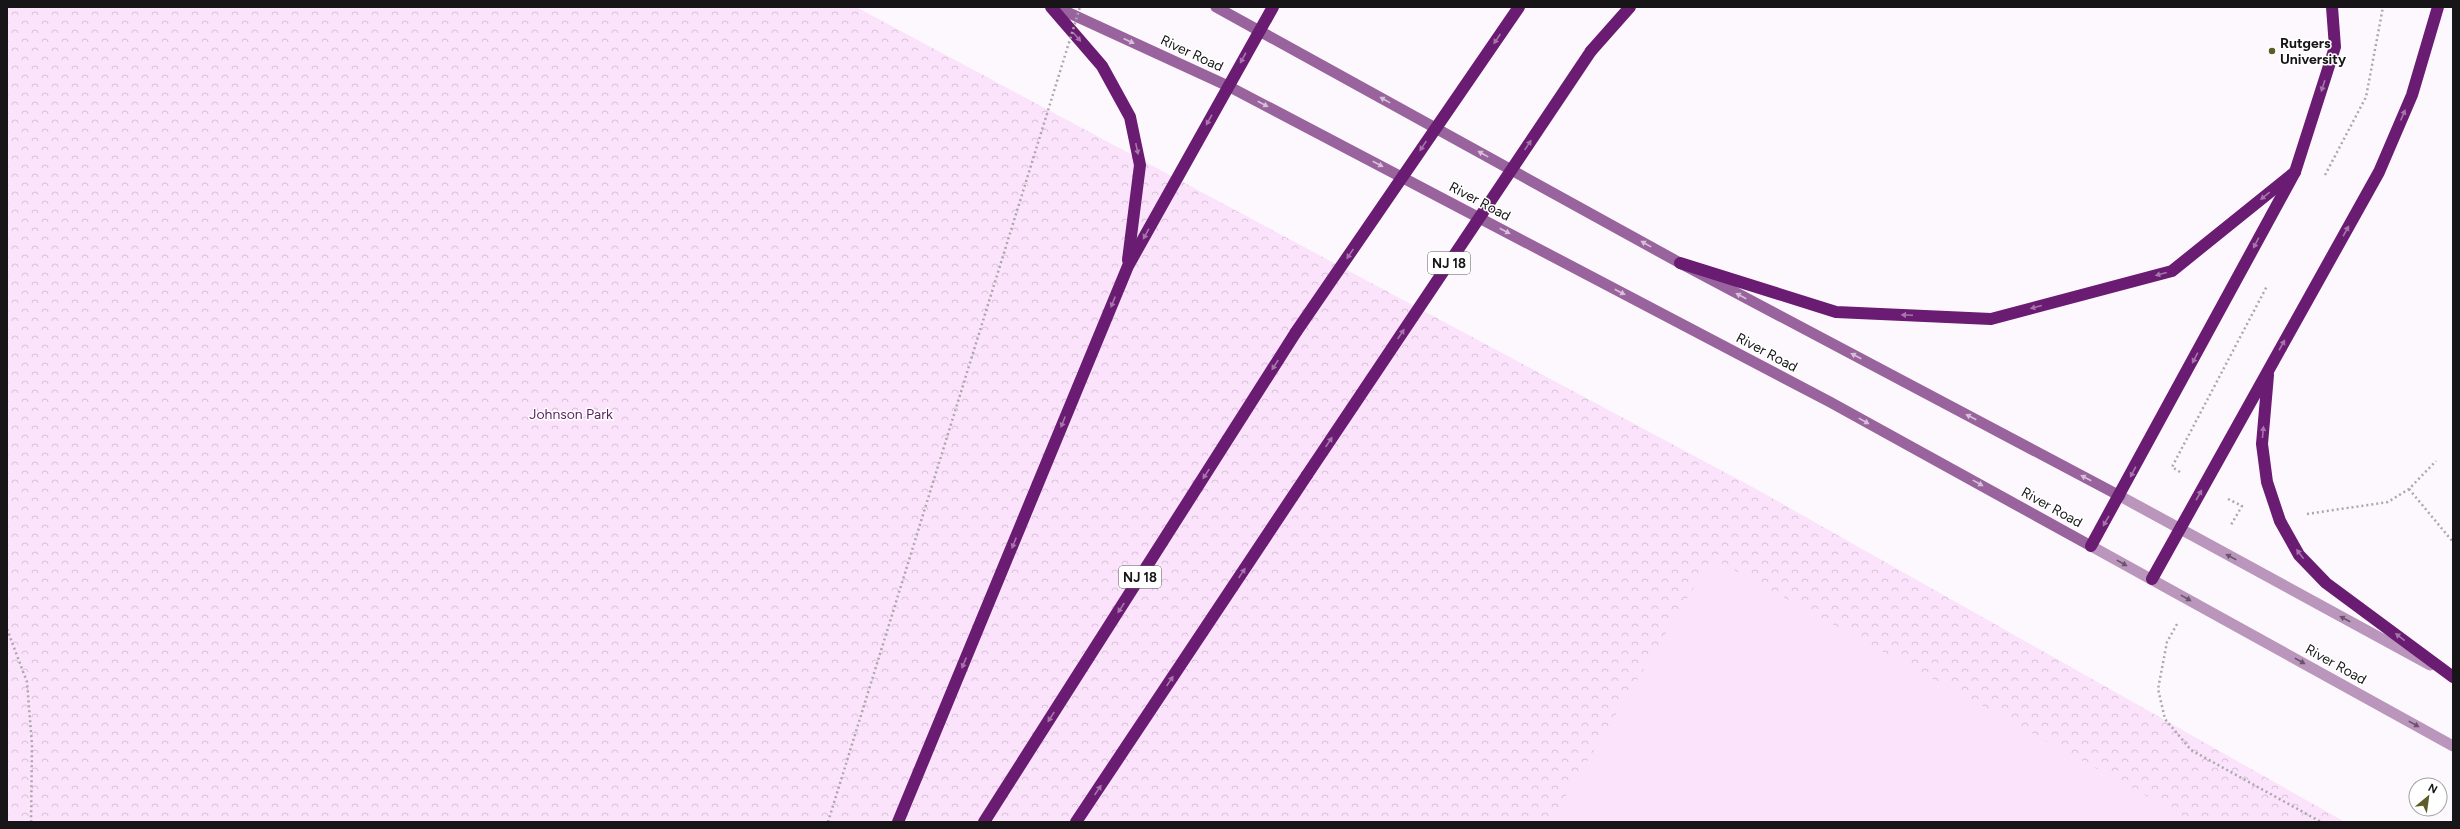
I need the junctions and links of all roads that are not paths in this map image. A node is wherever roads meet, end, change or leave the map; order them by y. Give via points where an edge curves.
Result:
1 (1051, 7) edge
2 (1056, 7) edge
3 (1216, 7) edge
4 (1273, 7) edge
5 (1519, 7) edge
6 (1621, 7) edge
7 (1630, 7) edge
8 (2332, 7) edge
9 (2438, 7) edge
10 (1259, 30) junction
11 (1591, 51) junction
12 (1228, 86) junction
13 (2295, 172) junction
14 (1680, 263) junction
15 (1128, 266) junction
16 (2268, 370) junction
17 (2120, 496) junction
18 (2180, 529) junction
19 (2092, 546) junction
20 (2152, 579) junction
21 (2453, 678) edge
22 (2453, 746) edge
23 (898, 822) edge
24 (984, 822) edge
25 (1076, 822) edge

1 -> 15 highway via 1102,66 1130,117 1140,165
2 -> 12 main road, River Road
3 - 10 main road
4 - 10 highway
5 -> 24 highway, NJ 18, bridge via 1296,332
6 - 11 highway, NJ 18
7 - 11 highway
8 -> 13 highway via 2335,47
16 -> 9 highway via 2379,172 2412,95
10 -> 12 highway
14 -> 10 main road
25 -> 11 highway, NJ 18, bridge
12 -> 15 highway
12 -> 19 main road, River Road via 1830,402
13 -> 14 highway via 2172,271 1991,319 1836,312
13 -> 17 highway
17 -> 14 main road
15 -> 23 highway
18 -> 16 highway
21 -> 16 highway via 2326,583 2299,555 2280,520 2267,482 2262,444
17 - 18 street
17 -> 19 highway
18 - 20 highway
21 -> 18 street
19 -> 20 street, River Road
20 -> 22 street, River Road

